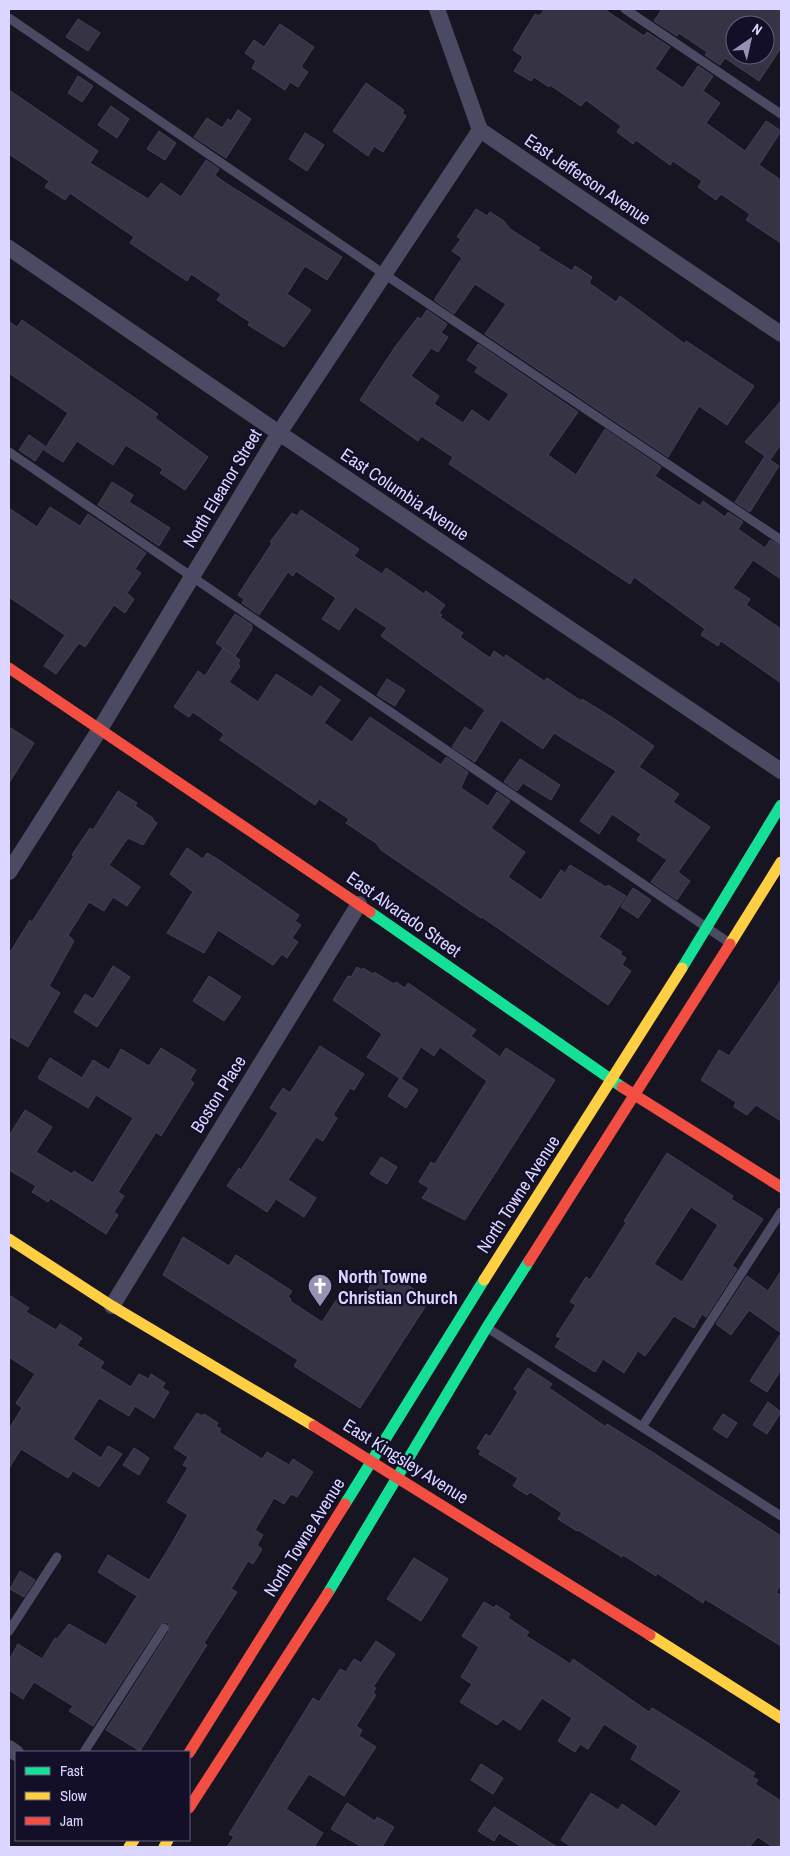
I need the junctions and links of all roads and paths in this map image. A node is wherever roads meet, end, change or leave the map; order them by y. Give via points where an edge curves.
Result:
1 (436, 9) edge
2 (625, 9) edge
3 (9, 18) edge
4 (781, 114) edge
5 (480, 130) junction
6 (9, 248) edge
7 (384, 274) junction
8 (781, 334) edge
9 (279, 433) junction
10 (9, 452) edge
11 (781, 540) edge
12 (192, 577) junction
13 (9, 668) edge
14 (100, 729) junction
15 (781, 771) edge
16 (779, 814) edge
17 (781, 862) edge
18 (9, 872) edge
19 (358, 904) junction
20 (706, 927) junction
21 (730, 943) junction
22 (612, 1080) junction
23 (635, 1096) junction
24 (781, 1187) edge
25 (781, 1212) edge
26 (9, 1240) edge
27 (112, 1306) junction
28 (487, 1328) junction
29 (642, 1427) junction
30 (372, 1460) junction
31 (397, 1476) junction
32 (781, 1516) edge
33 (57, 1557) dead end
34 (164, 1628) dead end
35 (9, 1631) edge
36 (781, 1718) edge
37 (85, 1751) edge
38 (190, 1751) edge
39 (190, 1806) edge

1 - 5 street
2 - 4 lane
3 - 7 lane
5 - 7 street, North Eleanor Street
5 - 8 street, East Jefferson Avenue
6 - 9 street, East Columbia Avenue
7 - 9 street, North Eleanor Street
7 - 11 lane
9 - 12 street, North Eleanor Street
9 - 15 street, East Columbia Avenue
10 - 12 lane
12 - 14 street, North Eleanor Street
12 - 20 lane
13 - 14 main road, East Alvarado Street
14 - 18 street, North Eleanor Street
14 - 19 main road, East Alvarado Street
16 - 20 main road, North Towne Avenue
17 - 21 main road
19 - 22 main road, East Alvarado Street
19 - 27 street, Boston Place
20 - 21 lane
20 - 22 main road, North Towne Avenue
21 - 23 main road
22 - 23 main road, East Alvarado Street
22 - 30 main road, North Towne Avenue
23 - 24 main road, East Alvarado Street
23 - 28 main road
25 - 29 lane
26 - 27 main road, East Kingsley Avenue
27 - 30 main road, East Kingsley Avenue
28 - 29 lane
28 - 31 main road
29 - 32 lane
30 - 31 main road, East Kingsley Avenue
30 - 38 main road, North Towne Avenue
31 - 36 main road, East Kingsley Avenue
31 - 39 main road via 340,1574
33 - 35 lane
34 - 37 lane

